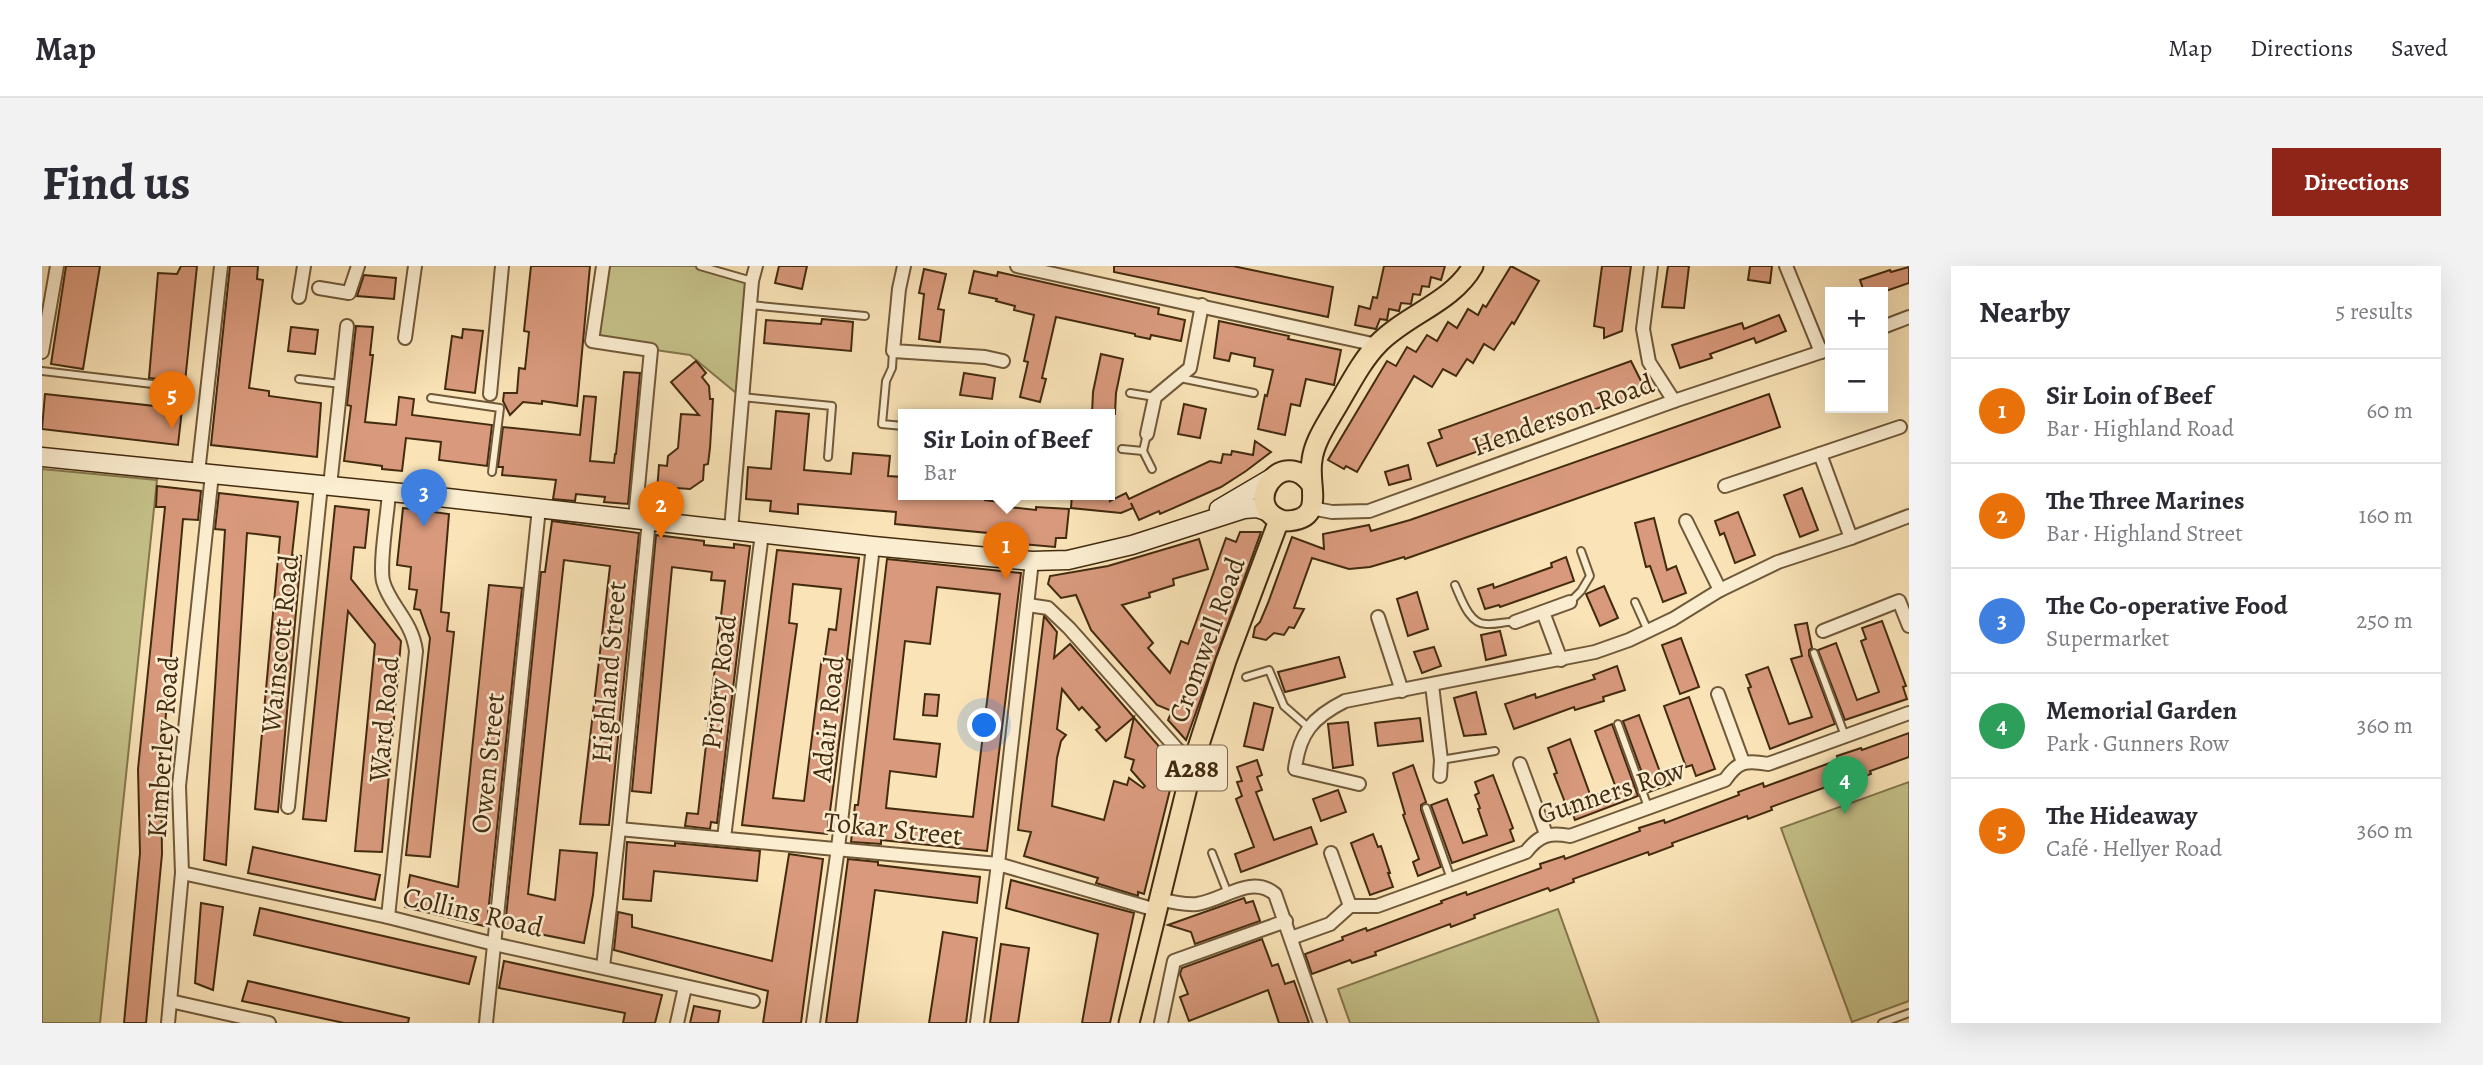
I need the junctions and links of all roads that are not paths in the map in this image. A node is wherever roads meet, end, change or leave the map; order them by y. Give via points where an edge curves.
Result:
1 (57, 266) edge
2 (221, 266) edge
3 (304, 266) edge
4 (358, 266) edge
5 (415, 266) edge
6 (502, 266) edge
7 (603, 266) edge
8 (700, 266) edge
9 (756, 266) edge
10 (904, 266) edge
11 (1017, 266) edge
12 (1473, 266) edge
13 (1651, 266) edge
14 (1787, 266) edge
15 (752, 281) junction
16 (319, 288) dead end
17 (299, 297) dead end
18 (1202, 305) junction
19 (750, 306) junction
20 (865, 316) dead end
21 (1909, 317) edge
22 (1888, 325) edge
23 (347, 326) dead end
24 (405, 338) dead end
25 (1377, 345) junction
26 (1826, 350) edge
27 (893, 351) junction
28 (1825, 351) edge
29 (42, 352) edge
30 (1003, 361) dead end
31 (42, 371) edge
32 (1178, 377) junction
33 (299, 379) dead end
34 (161, 384) dead end
35 (341, 384) junction
36 (1130, 393) dead end
37 (1254, 393) dead end
38 (741, 397) junction
39 (1155, 397) junction
40 (430, 398) dead end
41 (490, 401) junction
42 (1674, 401) junction
43 (898, 426) edge
44 (1900, 427) dead end
45 (1147, 434) joint
46 (1320, 435) junction
47 (1122, 449) dead end
48 (1143, 451) junction
49 (1820, 454) junction
50 (42, 457) edge
51 (828, 457) dead end
52 (1152, 470) dead end
53 (492, 472) dead end
54 (205, 474) junction
55 (1276, 475) junction
56 (326, 485) junction
57 (1312, 485) junction
58 (1725, 486) dead end
59 (389, 492) junction
60 (538, 508) junction
61 (1311, 508) junction
62 (1274, 516) junction
63 (1909, 516) edge
64 (642, 519) junction
65 (1686, 521) dead end
66 (1191, 524) junction
67 (731, 530) junction
68 (762, 533) junction
69 (1851, 538) junction
70 (873, 546) junction
71 (1581, 551) dead end
72 (1032, 561) junction
73 (1455, 585) dead end
74 (1720, 590) junction
75 (1570, 602) joint
76 (1635, 602) dead end
77 (1028, 605) junction
78 (1543, 612) junction
79 (1378, 617) dead end
80 (1515, 622) joint
81 (1909, 626) edge
82 (1647, 631) junction
83 (1823, 631) dead end
84 (1814, 653) dead end
85 (1561, 660) junction
86 (1246, 677) dead end
87 (1432, 685) junction
88 (1402, 691) junction
89 (1718, 694) dead end
90 (1909, 713) edge
91 (1618, 724) dead end
92 (1308, 727) junction
93 (1845, 736) junction
94 (1495, 751) dead end
95 (1441, 760) junction
96 (1743, 762) junction
97 (1193, 763) junction
98 (1520, 764) dead end
99 (1440, 776) dead end
100 (1359, 784) dead end
101 (288, 807) dead end
102 (1426, 808) dead end
103 (1648, 808) junction
104 (619, 829) junction
105 (1546, 834) junction
106 (724, 838) junction
107 (838, 848) junction
108 (1212, 853) dead end
109 (1331, 853) dead end
110 (998, 864) junction
111 (182, 873) junction
112 (1451, 879) junction
113 (1228, 894) junction
114 (1157, 904) junction
115 (1350, 906) junction
116 (388, 917) junction
117 (1286, 921) junction
118 (1291, 938) junction
119 (494, 944) junction
120 (603, 967) junction
121 (685, 987) junction
122 (170, 1001) junction
123 (753, 1001) dead end
124 (1909, 1013) edge
125 (168, 1023) edge
126 (269, 1023) edge
127 (486, 1023) edge
128 (677, 1023) edge
129 (813, 1023) edge
130 (977, 1023) edge
131 (1129, 1023) edge
132 (1161, 1023) edge
133 (1320, 1023) edge
134 (1882, 1023) edge

1 - 29 street
2 - 54 street, Kimberley Road
3 - 17 street
4 - 16 street via 349,293
5 - 24 street
6 - 41 street
7 - 64 street, Highland Street via 592,341 652,349
8 - 15 lane
9 - 15 street
10 - 27 street
11 - 18 street
12 - 25 main road via 1461,284
13 - 42 street via 1643,329 1649,362
14 - 26 street
15 - 19 street
18 - 25 street
18 - 32 street via 1190,368
19 - 20 lane
19 - 38 street
21 - 22 street
23 - 35 street, Wainscott Road
25 - 46 main road
27 - 30 street
27 - 43 lane via 882,424
28 - 42 street, Henderson Road
31 - 34 lane
32 - 37 lane
32 - 39 street
33 - 35 lane
35 - 56 street, Wainscott Road
36 - 39 lane
38 - 51 lane via 832,406
38 - 67 street
39 - 45 street
40 - 41 lane
41 - 53 lane via 500,408
42 - 61 street, Henderson Road via 1368,511
44 - 49 street
45 - 48 lane
46 - 55 main road
46 - 57 main road via 1312,458
47 - 48 lane
48 - 52 lane
49 - 58 street
49 - 69 street
50 - 54 main road
54 - 56 main road
54 - 111 street, Kimberley Road via 179,786
55 - 57 main road via 1299,473
55 - 62 main road, Cromwell Road / A288 via 1264,495
55 - 66 main road
56 - 59 main road
56 - 101 street, Wainscott Road
57 - 61 main road
59 - 60 main road
59 - 116 street, Ward Road via 383,582 405,618 416,651
60 - 64 main road
60 - 119 street, Owen Street
61 - 62 main road via 1293,521
62 - 66 main road via 1244,509
62 - 97 main road, Cromwell Road / A288
63 - 69 street
64 - 67 main road
64 - 104 street, Highland Street
65 - 74 street
66 - 72 main road via 1132,545 1068,560
67 - 68 main road
68 - 70 main road
68 - 106 street, Priory Road
69 - 74 street via 1778,562
70 - 72 main road
70 - 107 street, Adair Road
71 - 75 lane via 1590,576
72 - 77 street
73 - 80 lane via 1479,623
74 - 82 street
75 - 78 street
76 - 82 lane
77 - 97 street via 1048,608 1069,628
77 - 110 street
78 - 80 street
78 - 85 street
79 - 88 street
81 - 83 street via 1899,601
82 - 85 street
84 - 93 lane
85 - 87 street
86 - 92 lane via 1269,670 1284,706
87 - 88 street
87 - 95 street
88 - 92 street via 1345,701 1326,710
89 - 96 street
90 - 93 street
91 - 103 lane
92 - 100 street via 1295,769
93 - 96 street via 1768,764
94 - 95 lane
95 - 99 street
96 - 103 street, Gunners Row via 1725,780
97 - 114 main road, Cromwell Road / A288
98 - 105 street
102 - 112 lane
103 - 105 street, Gunners Row via 1570,836
104 - 106 street, Tokar Street
104 - 120 street, Highland Street
105 - 112 street, Gunners Row via 1527,852
106 - 107 street, Tokar Street
107 - 110 street, Tokar Street
107 - 129 street, Adair Road
108 - 113 lane
109 - 115 street
110 - 114 street, Tokar Street
110 - 130 street
111 - 116 street, Collins Road
111 - 122 street, Kimberley Road
112 - 115 street, Gunners Row via 1377,906
113 - 114 street, Tokar Street via 1199,904
113 - 117 street, Tokar Street via 1258,885 1267,888 1275,894
114 - 131 main road, Cromwell Road / A288
115 - 118 street via 1330,923
116 - 119 street, Collins Road
117 - 118 street
117 - 132 street via 1174,961
118 - 133 street
119 - 120 street, Collins Road
119 - 127 street, Owen Street
120 - 121 street, Collins Road
121 - 123 street, Collins Road
121 - 128 street
122 - 125 street, Kimberley Road
122 - 126 street
124 - 134 lane

